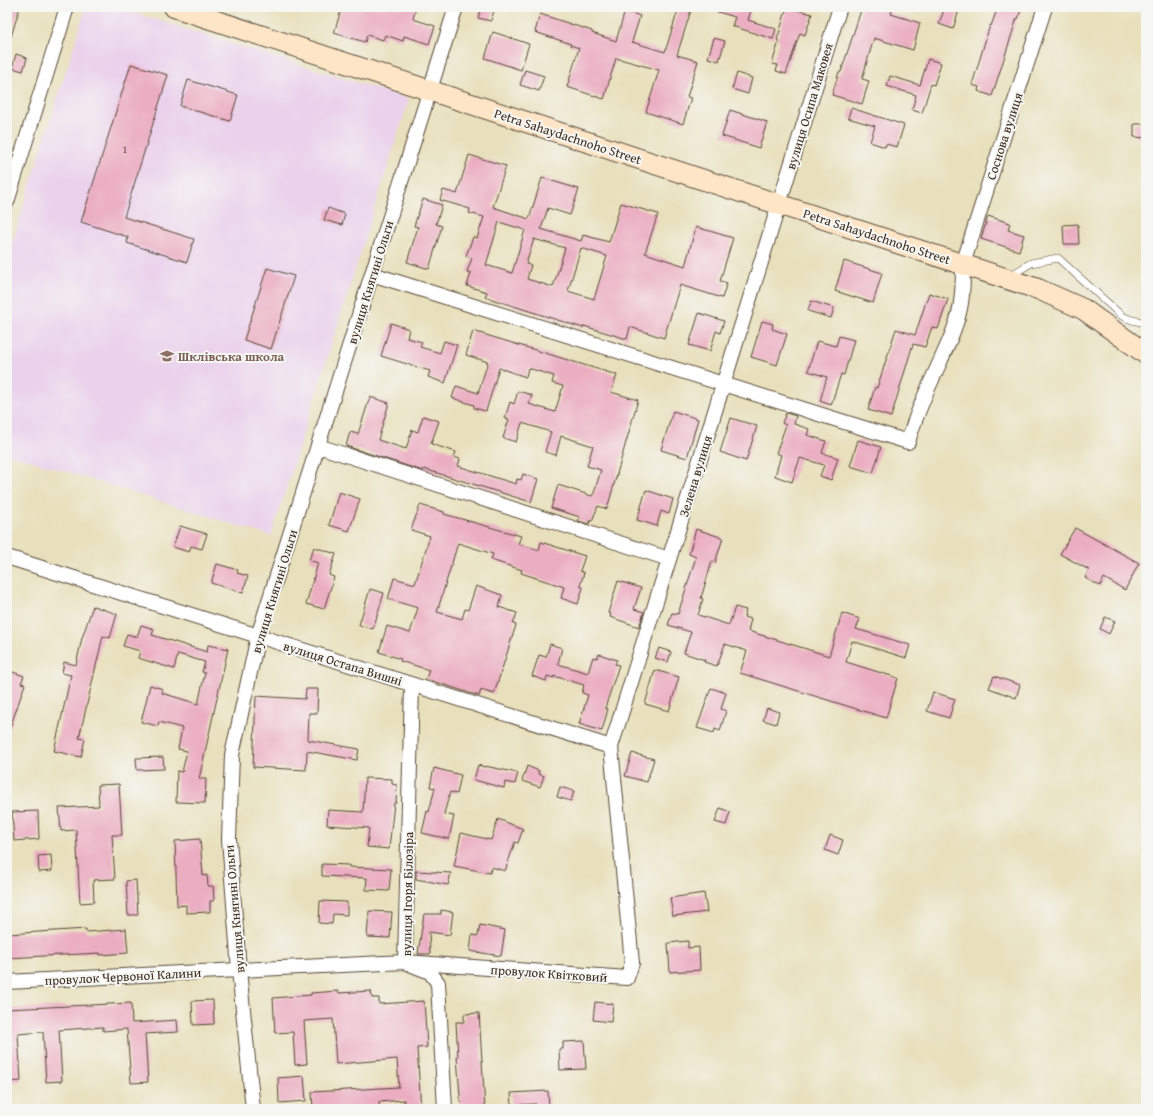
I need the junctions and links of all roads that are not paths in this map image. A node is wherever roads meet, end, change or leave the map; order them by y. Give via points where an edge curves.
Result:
1 (67, 7) edge
2 (174, 7) edge
3 (456, 7) edge
4 (840, 7) edge
5 (1045, 7) edge
6 (430, 90) junction
7 (12, 165) edge
8 (7, 202) edge
9 (779, 204) junction
10 (963, 264) junction
11 (372, 274) junction
12 (1007, 279) junction
13 (1146, 323) edge
14 (1146, 354) edge
15 (723, 384) junction
16 (318, 446) junction
17 (7, 557) edge
18 (669, 559) junction
19 (258, 636) junction
20 (412, 685) junction
21 (611, 747) junction
22 (405, 962) junction
23 (239, 970) junction
24 (7, 982) edge
25 (253, 1109) edge
26 (445, 1109) edge

1 - 7 street
2 - 6 street, Petra Sahaydachnoho Street
3 - 6 street, вулиця Княгині Ольги
4 - 9 street, вулиця Осипа Маковея
5 - 10 street, Соснова вулиця
6 - 9 street, Petra Sahaydachnoho Street
6 - 11 street, вулиця Княгині Ольги
7 - 8 street
9 - 10 street, Petra Sahaydachnoho Street
9 - 15 street, Зелена вулиця
10 - 12 street, Petra Sahaydachnoho Street
10 - 15 street, Соснова вулиця via 963,294 959,314 908,442
11 - 15 street
11 - 16 street, вулиця Княгині Ольги
12 - 13 lane via 1031,263 1058,258 1122,316
12 - 14 street, Petra Sahaydachnoho Street via 1038,289 1083,309
15 - 18 street, Зелена вулиця
16 - 18 street
16 - 19 street, вулиця Княгині Ольги
17 - 19 street, вулиця Остапа Вишні
18 - 21 street, Зелена вулиця
19 - 20 street, вулиця Остапа Вишні
19 - 23 street, вулиця Княгині Ольги via 232,755 229,840
20 - 21 street, вулиця Остапа Вишні
20 - 22 street, вулиця Ігоря Білозіра
21 - 22 street, провулок Квітковий via 632,963 627,978
22 - 23 street, провулок Квітковий
22 - 26 street, вулиця Ігоря Білозіра via 430,972 438,983
23 - 24 street, провулок Червоної Калини
23 - 25 street, вулиця Княгині Ольги

